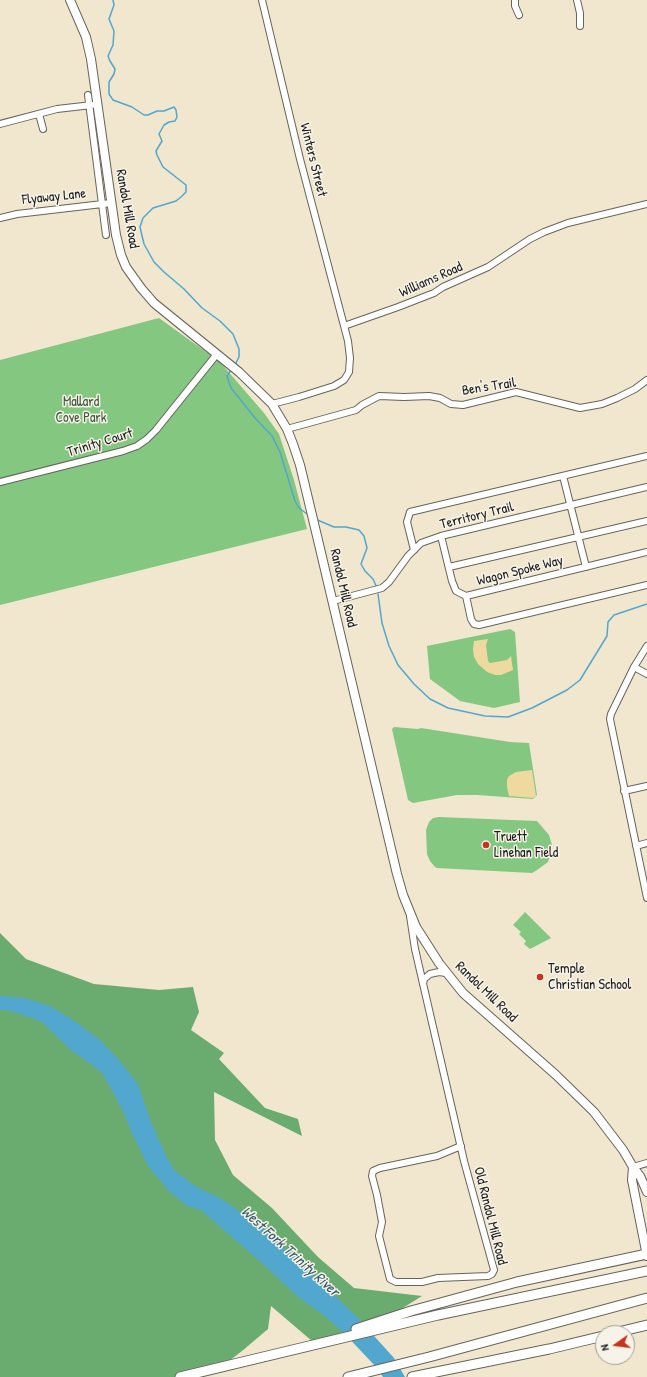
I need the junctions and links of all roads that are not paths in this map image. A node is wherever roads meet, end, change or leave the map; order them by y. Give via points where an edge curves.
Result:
1 (70, 0) edge
2 (262, 0) edge
3 (515, 0) edge
4 (577, 0) edge
5 (519, 15) dead end
6 (580, 26) dead end
7 (88, 95) dead end
8 (98, 105) junction
9 (90, 106) junction
10 (39, 114) junction
11 (0, 124) edge
12 (43, 129) dead end
13 (111, 203) junction
14 (102, 204) junction
15 (647, 204) edge
16 (0, 218) edge
17 (106, 235) dead end
18 (344, 326) junction
19 (217, 354) junction
20 (647, 380) edge
21 (272, 404) junction
22 (287, 429) junction
23 (647, 456) edge
24 (563, 476) junction
25 (0, 482) edge
26 (647, 487) edge
27 (570, 505) junction
28 (647, 520) edge
29 (441, 536) junction
30 (578, 537) junction
31 (414, 550) junction
32 (647, 552) edge
33 (449, 567) junction
34 (586, 567) junction
35 (647, 585) edge
36 (466, 596) junction
37 (333, 601) junction
38 (647, 646) edge
39 (634, 667) junction
40 (647, 674) edge
41 (647, 786) edge
42 (624, 791) junction
43 (647, 842) edge
44 (636, 846) junction
45 (647, 897) edge
46 (409, 911) junction
47 (446, 973) junction
48 (423, 986) junction
49 (461, 1146) junction
50 (647, 1163) edge
51 (633, 1167) junction
52 (647, 1192) edge
53 (647, 1255) edge
54 (647, 1271) edge
55 (647, 1298) edge
56 (647, 1325) edge
57 (635, 1328) edge
58 (595, 1338) edge
59 (302, 1348) junction
60 (180, 1377) edge
61 (348, 1377) edge
62 (412, 1377) edge

1 - 8 main road, Randol Mill Road via 86,37
2 - 18 street, Winters Street
3 - 5 street
4 - 6 street
7 - 9 street, Randol Mill Road
8 - 9 street
8 - 13 main road, Randol Mill Road
9 - 10 street via 57,109
9 - 14 street, Randol Mill Road
10 - 11 street
10 - 12 street
13 - 14 street, Flyaway Lane
13 - 19 main road, Randol Mill Road via 121,255 132,276 154,303
14 - 16 street, Flyaway Lane
14 - 17 street, Randol Mill Road
15 - 18 street, Williams Road via 568,223 544,232 488,267 434,293
18 - 21 street via 350,358 349,372 344,380 321,391
19 - 21 main road, Randol Mill Road
19 - 25 street, Trinity Court via 156,430 137,446
20 - 22 street, Ben's Trail via 617,398 580,408 516,392 463,405 451,404 429,396 379,396 356,410
21 - 22 main road, Randol Mill Road
22 - 37 main road, Randol Mill Road via 300,465
23 - 24 street
24 - 27 street
24 - 31 street via 410,512 407,522
26 - 27 street, Territory Trail
27 - 29 street, Territory Trail
27 - 30 street
28 - 30 street
29 - 31 street, Territory Trail via 421,543
29 - 33 street, Wagon Spoke Way
30 - 33 street
30 - 34 street
31 - 37 street, Territory Trail via 382,588
32 - 34 street, Wagon Spoke Way
33 - 36 street, Wagon Spoke Way via 456,591
34 - 36 street, Wagon Spoke Way
35 - 36 street via 479,625 474,624 471,619
37 - 46 main road, Randol Mill Road via 397,874
38 - 39 street
39 - 40 street
39 - 42 street via 610,719
41 - 42 street
42 - 44 street
43 - 44 street
44 - 45 street
46 - 47 main road, Randol Mill Road via 416,927
46 - 48 street, Old Randol Mill Road
47 - 48 street via 430,974 424,979
47 - 51 main road, Randol Mill Road via 463,993 594,1112 616,1139
48 - 49 street, Old Randol Mill Road
49 - 49 street, Old Randol Mill Road via 494,1270 492,1274 438,1278 422,1282 396,1282 390,1279 379,1236 382,1222 373,1171 437,1156
50 - 51 street
51 - 52 main road, Randol Mill Road
51 - 53 main road via 632,1180
53 - 59 highway via 517,1282 411,1311
54 - 59 highway
55 - 61 highway via 429,1358
56 - 57 highway
58 - 62 highway
59 - 60 highway

